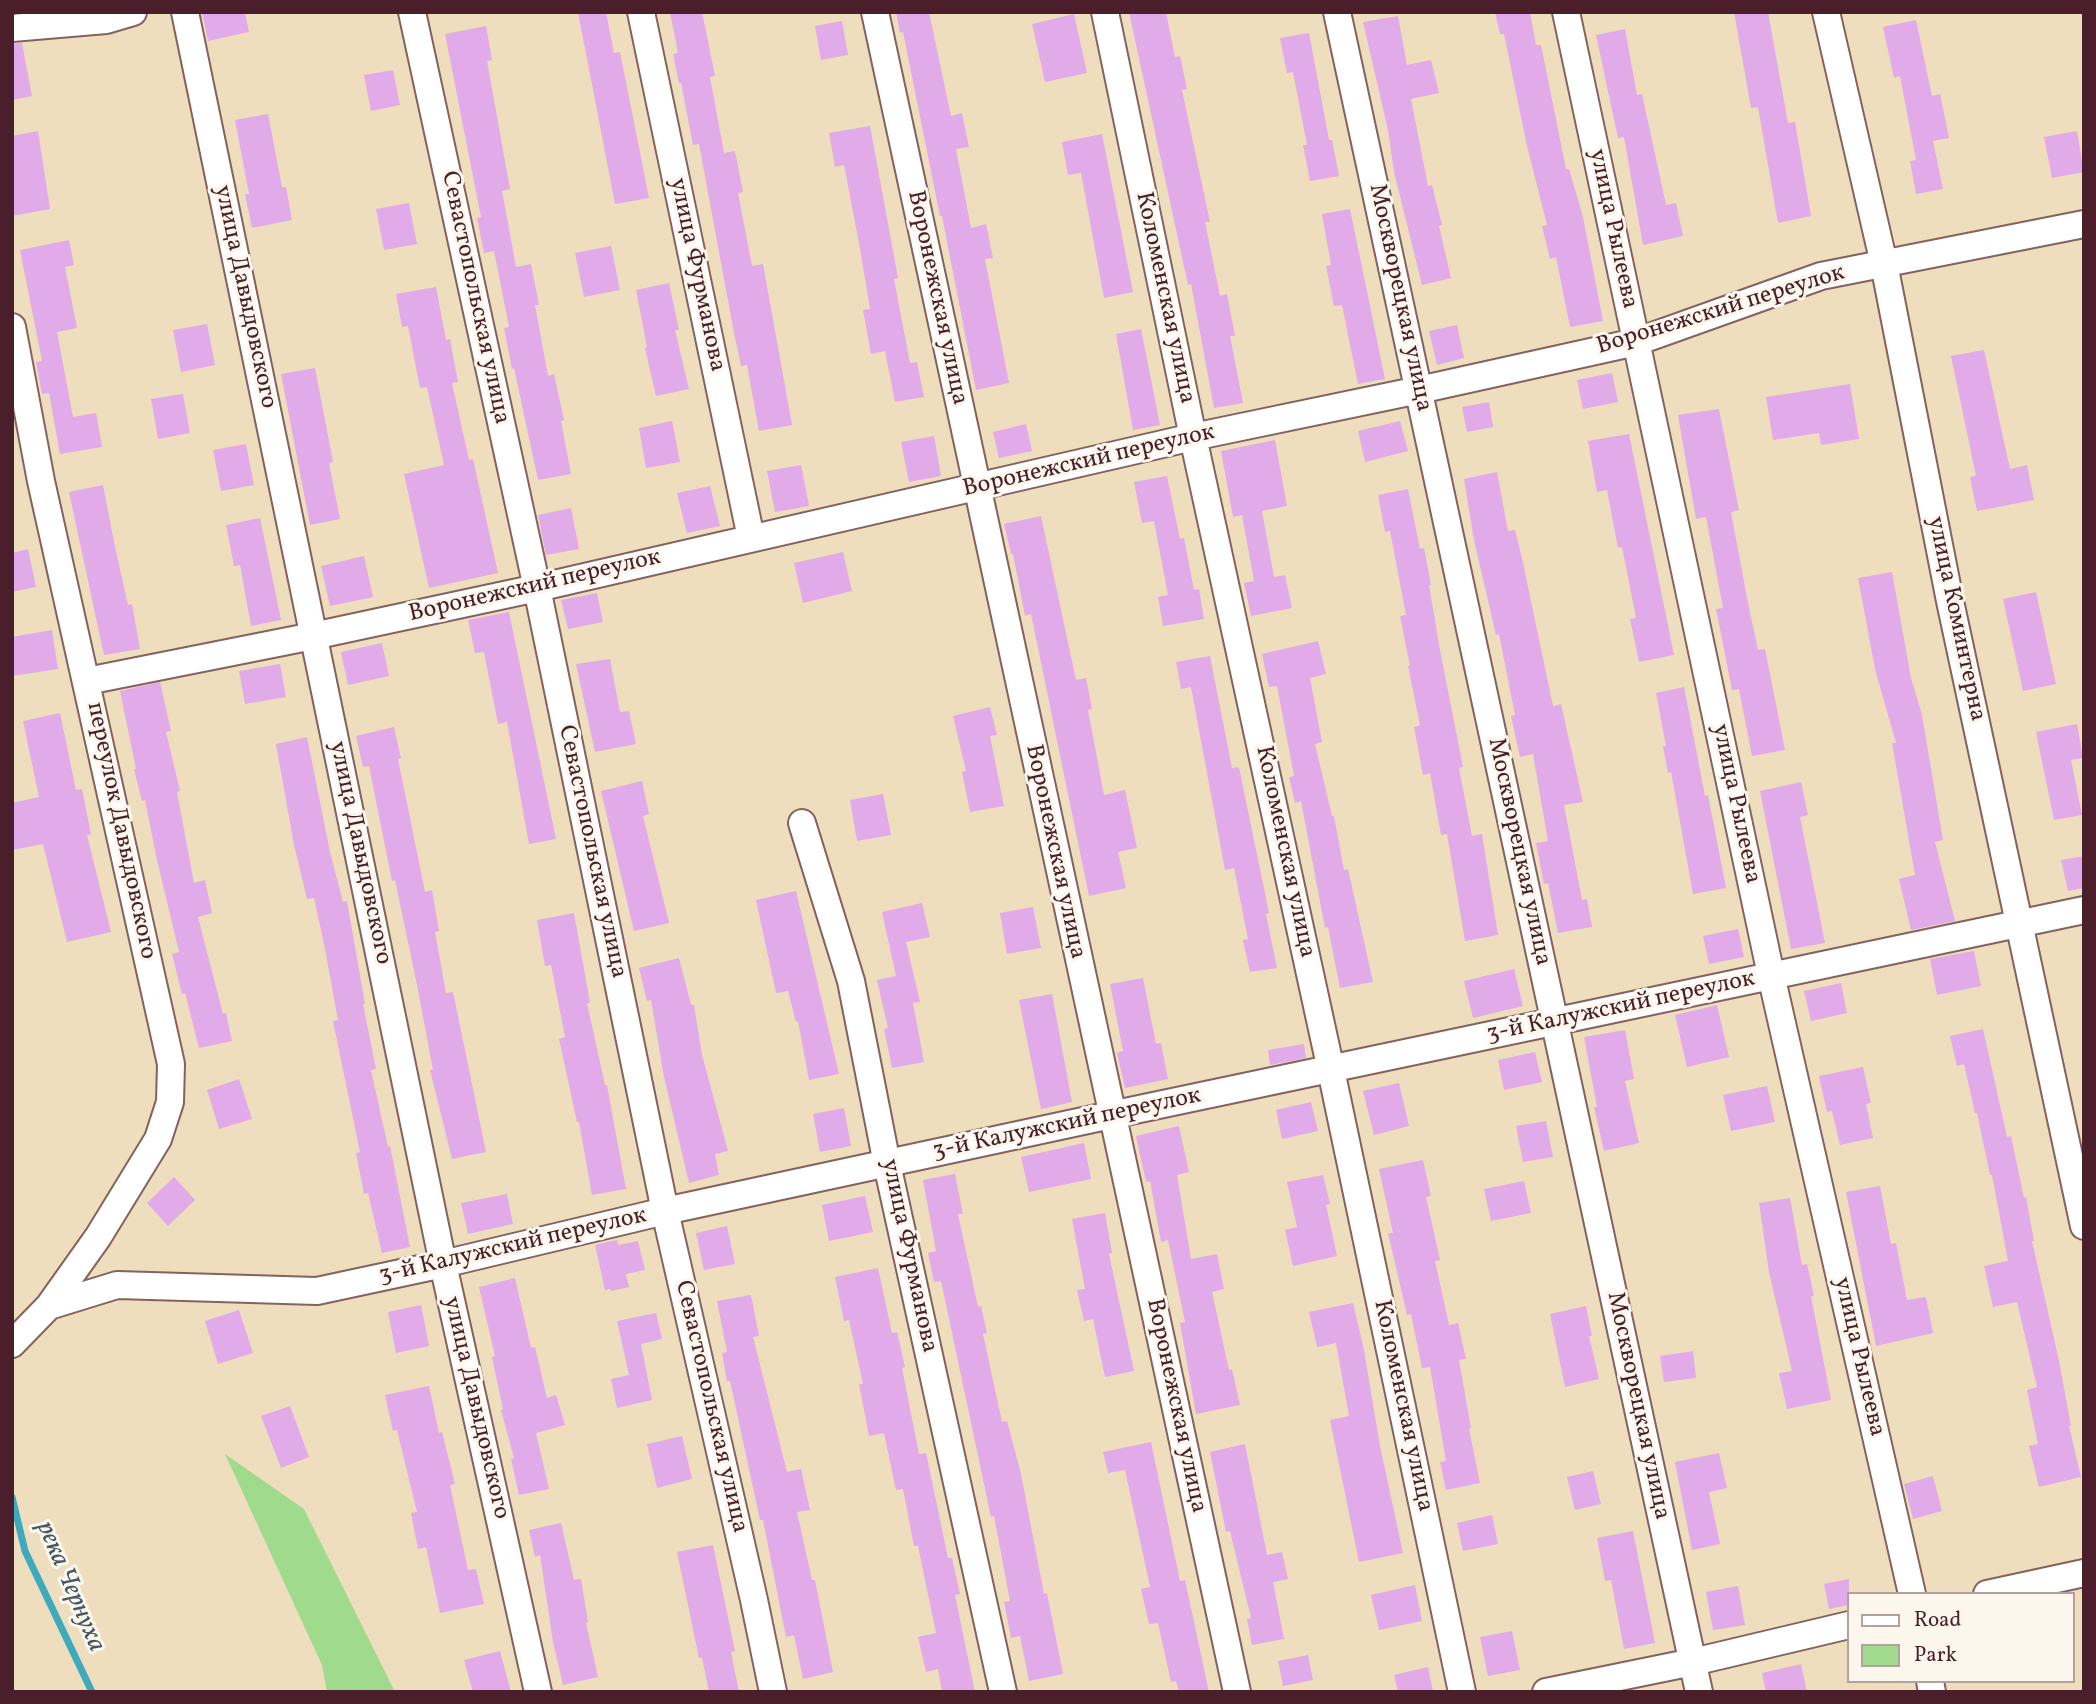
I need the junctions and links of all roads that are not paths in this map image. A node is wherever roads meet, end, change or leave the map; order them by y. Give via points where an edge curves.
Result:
1 (133, 12) edge
2 (185, 12) edge
3 (412, 12) edge
4 (641, 12) edge
5 (875, 12) edge
6 (1105, 12) edge
7 (1337, 12) edge
8 (1566, 12) edge
9 (1826, 12) edge
10 (12, 28) edge
11 (2084, 224) edge
12 (1884, 264) junction
13 (12, 327) edge
14 (1636, 342) junction
15 (1419, 390) junction
16 (1193, 437) junction
17 (976, 489) junction
18 (751, 538) junction
19 (537, 587) junction
20 (313, 636) junction
21 (88, 681) junction
22 (802, 823) dead end
23 (2084, 911) edge
24 (2020, 925) junction
25 (1771, 975) junction
26 (1554, 1023) junction
27 (1331, 1070) junction
28 (1111, 1115) junction
29 (887, 1164) junction
30 (665, 1211) junction
31 (2084, 1226) edge
32 (443, 1264) junction
33 (48, 1306) junction
34 (12, 1344) edge
35 (2084, 1573) edge
36 (1912, 1592) edge
37 (1996, 1592) edge
38 (1848, 1625) edge
39 (1693, 1662) junction
40 (538, 1692) edge
41 (773, 1692) edge
42 (1003, 1692) edge
43 (1237, 1692) edge
44 (1462, 1692) edge
45 (1546, 1692) edge
46 (1699, 1692) edge

1 - 10 street via 106,20
2 - 20 street, улица Давыдовского
3 - 19 street, Севастопольская улица
4 - 18 street, улица Фурманова
5 - 17 street, Воронежская улица
6 - 16 street, Коломенская улица
7 - 15 street, Москворецкая улица
8 - 14 street, улица Рылеева
9 - 12 street, улица Коминтерна
11 - 12 street, Воронежский переулок
12 - 14 street, Воронежский переулок via 1821,276
12 - 24 street, улица Коминтерна
13 - 21 street, переулок Давыдовского via 41,481
14 - 15 street, Воронежский переулок
14 - 25 street, улица Рылеева
15 - 16 street, Воронежский переулок
15 - 26 street, Москворецкая улица
16 - 17 street, Воронежский переулок
16 - 27 street, Коломенская улица
17 - 18 street, Воронежский переулок
17 - 28 street, Воронежская улица
18 - 19 street, Воронежский переулок
19 - 20 street, Воронежский переулок
19 - 30 street, Севастопольская улица
20 - 21 street, Воронежский переулок
20 - 32 street, улица Давыдовского
21 - 33 street, переулок Давыдовского via 171,1065 170,1102 158,1139 98,1237
22 - 29 street, улица Фурманова via 851,981
23 - 24 street, 3-й Калужский переулок
24 - 25 street, 3-й Калужский переулок
24 - 31 street, улица Коминтерна
25 - 26 street, 3-й Калужский переулок
25 - 36 street, улица Рылеева
26 - 27 street, 3-й Калужский переулок
26 - 39 street, Москворецкая улица
27 - 28 street, 3-й Калужский переулок
27 - 44 street, Коломенская улица
28 - 29 street, 3-й Калужский переулок
28 - 43 street, Воронежская улица
29 - 30 street, 3-й Калужский переулок
29 - 42 street, улица Фурманова
30 - 32 street, 3-й Калужский переулок
30 - 41 street, Севастопольская улица
32 - 33 street, 3-й Калужский переулок via 317,1291 117,1285
32 - 40 street, улица Давыдовского
33 - 34 street, переулок Давыдовского
35 - 37 street
38 - 39 street
39 - 45 street
39 - 46 street, Москворецкая улица

